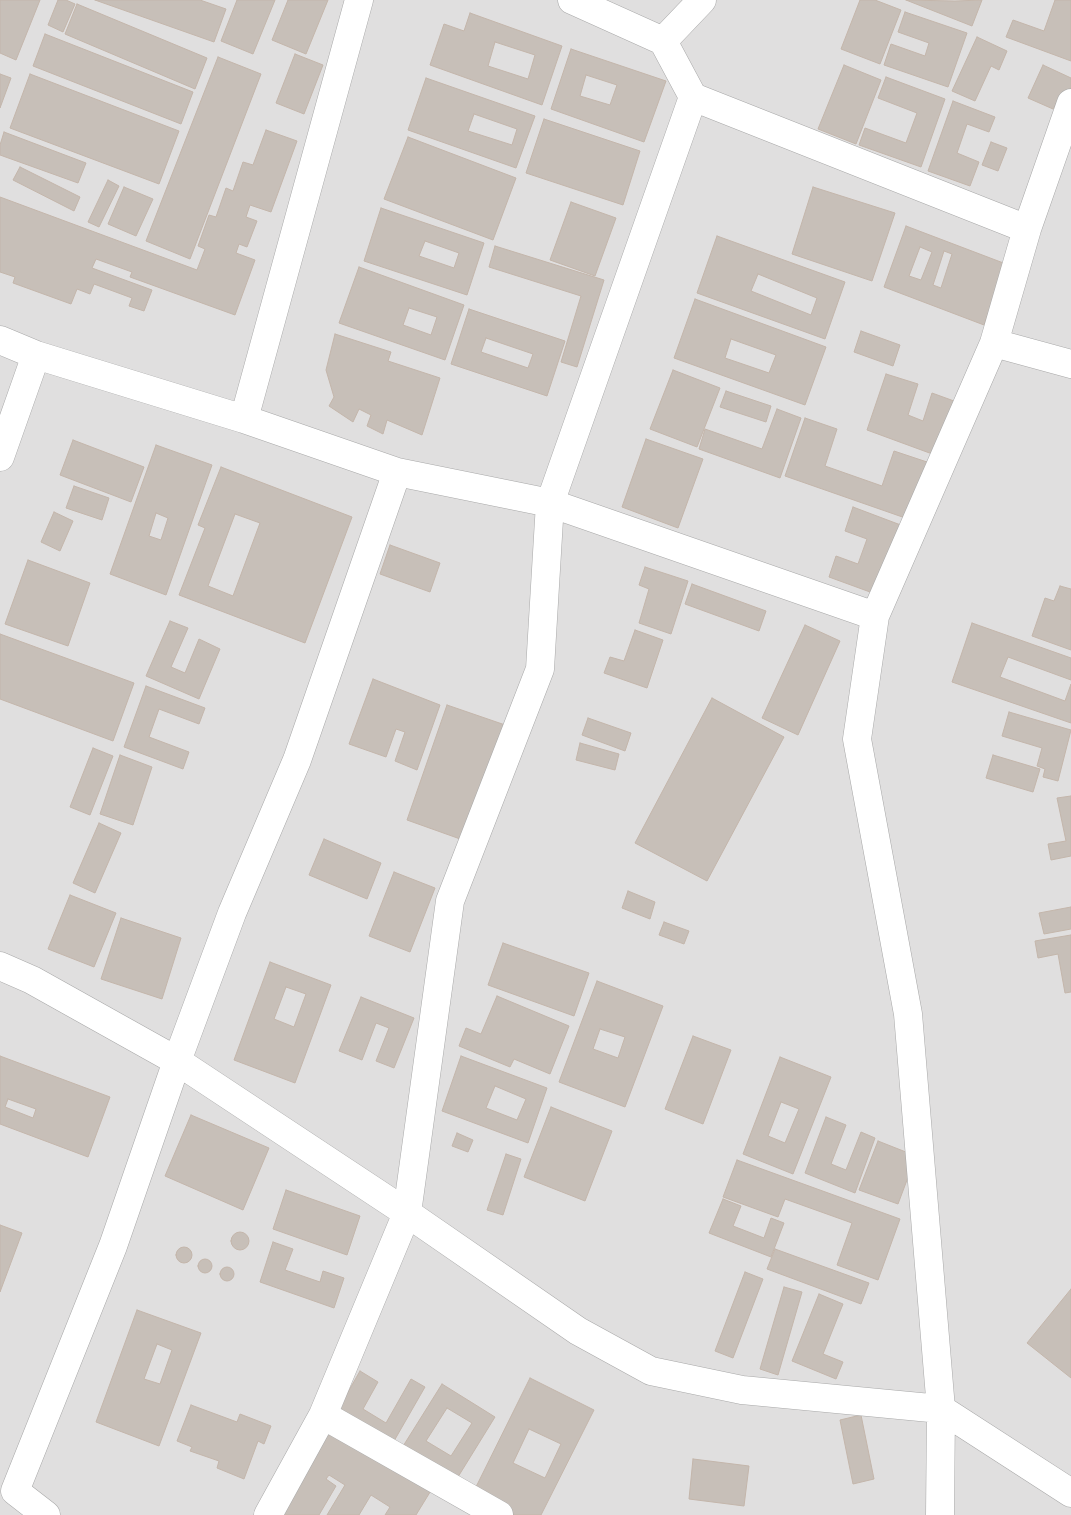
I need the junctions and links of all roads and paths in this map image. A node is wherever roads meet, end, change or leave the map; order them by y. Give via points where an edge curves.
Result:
1 (359, 0) edge
2 (572, 0) edge
3 (702, 0) edge
4 (663, 41) junction
5 (693, 97) junction
6 (1071, 103) edge
7 (1027, 229) junction
8 (0, 340) edge
9 (994, 343) junction
10 (36, 356) junction
11 (1071, 364) edge
12 (244, 419) junction
13 (0, 457) edge
14 (398, 472) junction
15 (550, 503) junction
16 (875, 616) junction
17 (0, 966) edge
18 (177, 1062) junction
19 (406, 1213) junction
20 (941, 1409) junction
21 (323, 1415) junction
22 (1071, 1493) edge
23 (46, 1515) edge
24 (268, 1515) edge
25 (500, 1515) edge
26 (940, 1515) edge

1 - 12 street
2 - 4 street
3 - 4 street
4 - 5 street
5 - 7 street
5 - 15 street
6 - 7 street
7 - 9 street
8 - 10 street
9 - 11 street
9 - 16 street
10 - 12 street
10 - 13 street
12 - 14 street
14 - 15 street
14 - 18 street via 298,760 232,913
15 - 16 street
15 - 19 street via 540,669 450,900
16 - 20 street via 856,740 908,1014
17 - 18 street via 32,980
18 - 19 street
18 - 23 street via 113,1246 14,1491
19 - 20 street via 578,1331 651,1371 742,1390
19 - 21 street
20 - 22 street
20 - 26 street
21 - 24 street
21 - 25 street

